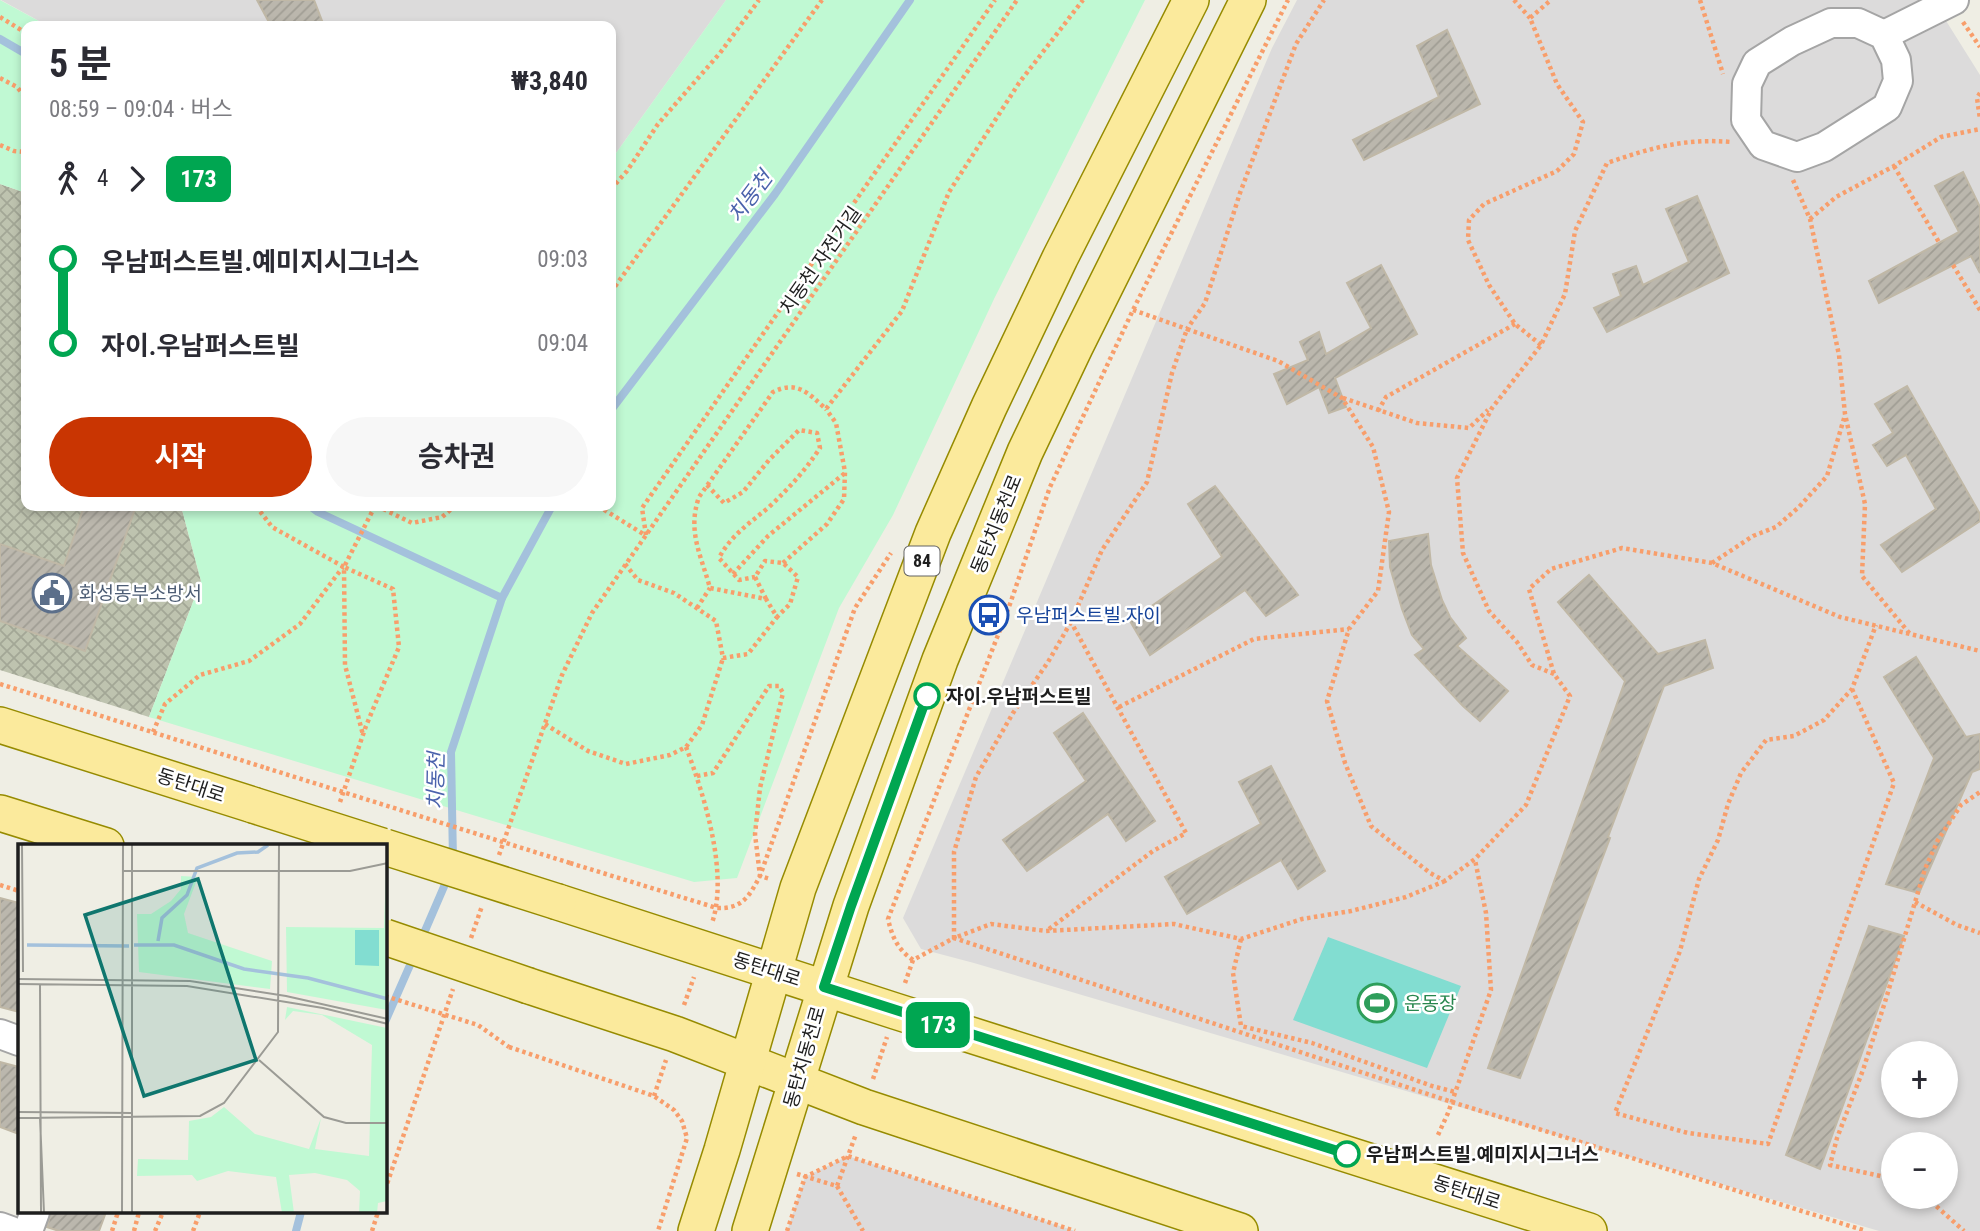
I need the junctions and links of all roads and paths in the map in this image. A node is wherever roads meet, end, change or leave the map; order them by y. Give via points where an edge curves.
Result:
1 (759, 0) edge
2 (822, 0) edge
3 (995, 0) edge
4 (1017, 0) edge
5 (1083, 0) edge
6 (1191, 0) edge
7 (1248, 0) edge
8 (1288, 0) edge
9 (1324, 0) edge
10 (1514, 0) edge
11 (1551, 0) edge
12 (1954, 0) edge
13 (0, 17) edge
14 (1530, 18) junction
15 (21, 30) edge
16 (1884, 35) junction
17 (0, 78) edge
18 (21, 91) edge
19 (1980, 93) edge
20 (1980, 119) edge
21 (1980, 129) edge
22 (1739, 143) dead end
23 (0, 145) edge
24 (21, 152) edge
25 (1894, 166) junction
26 (1792, 177) dead end
27 (616, 183) edge
28 (1810, 219) junction
29 (1940, 244) dead end
30 (1953, 265) dead end
31 (616, 285) edge
32 (1133, 310) junction
33 (1980, 310) edge
34 (1515, 324) junction
35 (1187, 329) junction
36 (1541, 345) junction
37 (1342, 398) junction
38 (1492, 408) junction
39 (826, 409) junction
40 (1378, 411) junction
41 (1845, 414) junction
42 (845, 472) junction
43 (707, 485) junction
44 (260, 511) edge
45 (372, 511) edge
46 (387, 511) edge
47 (448, 511) edge
48 (606, 511) edge
49 (646, 536) junction
50 (898, 543) dead end
51 (783, 563) junction
52 (1712, 563) junction
53 (625, 564) dead end
54 (344, 567) junction
55 (733, 574) junction
56 (755, 577) junction
57 (710, 588) junction
58 (766, 599) junction
59 (697, 608) junction
60 (777, 617) junction
61 (1071, 622) junction
62 (1876, 625) junction
63 (1349, 629) junction
64 (1911, 635) junction
65 (1980, 651) edge
66 (723, 658) junction
67 (1555, 674) junction
68 (0, 684) edge
69 (1852, 689) junction
70 (1119, 707) junction
71 (545, 724) dead end
72 (0, 725) edge
73 (153, 732) junction
74 (363, 735) junction
75 (686, 747) junction
76 (697, 776) junction
77 (1980, 792) edge
78 (338, 809) dead end
79 (0, 813) edge
80 (100, 844) edge
81 (378, 844) edge
82 (387, 847) edge
83 (1475, 859) junction
84 (760, 876) junction
85 (1445, 881) junction
86 (0, 885) edge
87 (18, 891) edge
88 (1915, 902) junction
89 (717, 908) junction
90 (1046, 931) junction
91 (1980, 933) edge
92 (387, 938) edge
93 (954, 938) junction
94 (1241, 939) junction
95 (703, 949) junction
96 (774, 972) junction
97 (824, 987) junction
98 (387, 997) edge
99 (0, 1034) edge
100 (675, 1034) junction
101 (18, 1041) edge
102 (748, 1062) junction
103 (797, 1081) junction
104 (1455, 1092) junction
105 (654, 1096) junction
106 (1452, 1102) junction
107 (1438, 1135) dead end
108 (848, 1156) junction
109 (1881, 1176) edge
110 (805, 1177) junction
111 (837, 1186) junction
112 (1939, 1209) edge
113 (33, 1214) edge
114 (117, 1214) edge
115 (138, 1214) edge
116 (162, 1214) edge
117 (199, 1214) edge
118 (377, 1214) edge
119 (0, 1227) edge
120 (11, 1231) edge
121 (28, 1231) edge
122 (112, 1231) edge
123 (134, 1231) edge
124 (155, 1231) edge
125 (193, 1231) edge
126 (372, 1231) edge
127 (658, 1231) edge
128 (696, 1231) edge
129 (750, 1231) edge
130 (786, 1231) edge
131 (863, 1231) edge
132 (1075, 1231) edge
133 (1240, 1231) edge
134 (1590, 1231) edge
135 (1866, 1231) edge
136 (1964, 1231) edge

1 - 27 path
2 - 31 path
3 - 49 path via 642,508
4 - 49 path, 치동천 자전거길
5 - 39 path via 1019,83 949,192 902,311
6 - 96 main road, 84 via 1060,258 933,533 798,888
7 - 97 main road, 동탄치동천로 via 1025,452 940,660
8 - 32 path
9 - 35 path via 1296,44 1205,303
10 - 14 path
11 - 14 path
12 - 16 street
13 - 15 path
14 - 34 path via 1557,84 1583,122 1574,154 1557,171 1484,204 1469,220 1468,240 1489,285
16 - 16 street via 1896,60 1898,80 1887,107 1824,147 1797,157 1763,145 1746,120 1746,84 1757,63 1831,23 1858,23
17 - 18 path
19 - 20 path
21 - 25 path via 1941,137
22 - 36 path via 1707,140 1659,146 1607,163 1574,231 1565,294
23 - 24 path
25 - 28 path via 1836,197
25 - 29 path
26 - 28 path
28 - 41 path via 1839,355
30 - 33 path
32 - 35 path
32 - 93 path via 1050,487 1010,604 888,919 896,944 913,960
34 - 36 path
34 - 40 path via 1386,397
35 - 37 path via 1278,361
35 - 61 path via 1147,482 1102,550
36 - 38 path
37 - 40 path
37 - 63 path via 1373,447 1389,512 1378,591
38 - 40 path via 1469,428 1417,423
38 - 67 path via 1457,478 1463,553 1489,611 1532,666
39 - 42 path via 836,424
39 - 43 path via 798,388 785,386 773,392
41 - 52 path via 1827,476 1776,527
41 - 64 path via 1865,504 1862,576
42 - 51 path via 844,499 837,510
42 - 55 path via 768,536
43 - 55 path via 724,503 743,492 799,430 817,433 820,448 801,477 724,547 719,558
43 - 57 path via 693,527
44 - 54 path via 272,527
45 - 54 path
46 - 47 path via 412,523
48 - 49 path
50 - 84 path via 855,608
51 - 56 path via 765,561
51 - 60 path via 798,577 790,604
52 - 62 path via 1839,617
52 - 67 path via 1622,548 1551,569 1530,589
53 - 59 path via 638,580 674,593
54 - 73 path via 300,624 249,661 200,675 165,704
54 - 74 path via 345,665
54 - 74 path via 393,589 399,647
55 - 56 path via 738,580
56 - 58 path
57 - 58 path
57 - 59 path
58 - 60 path
59 - 66 path via 716,621
60 - 66 path via 748,654
61 - 70 path
61 - 93 path via 976,777 954,852
62 - 64 path
62 - 69 path
63 - 70 path via 1254,639
63 - 85 path via 1327,701 1345,763 1371,827
64 - 65 path
66 - 75 path via 702,725
67 - 83 path via 1570,696 1526,805
68 - 73 path
69 - 69 path via 1824,720 1794,736 1766,740 1741,773 1718,840 1699,878 1680,951 1615,1114 1688,1133 1768,1144 1894,783
70 - 90 path via 1186,833 1153,851
71 - 75 path via 588,751 626,764
72 - 81 main road, 동탄대로, bridge
73 - 89 path, bridge
74 - 78 path
75 - 76 path
76 - 84 path via 713,773 769,686 779,686 783,693 756,822
76 - 89 path via 717,861
77 - 88 path via 1961,805 1938,840
79 - 80 main road
82 - 95 main road, 동탄대로, bridge
83 - 85 path
83 - 104 path via 1486,913 1490,990
84 - 89 path via 733,909
85 - 94 path via 1406,897 1301,919
86 - 87 path
88 - 91 path
88 - 109 path via 1830,1164
89 - 95 path
90 - 93 path via 990,925
90 - 94 path via 1174,924
92 - 100 main road, bridge
93 - 106 path
94 - 104 path via 1233,973 1241,1026 1312,1043
95 - 96 main road, 동탄대로
95 - 100 path
96 - 97 main road, 동탄대로
96 - 102 main road, 84
97 - 103 main road, 동탄치동천로
97 - 134 main road, 동탄대로
98 - 105 path, bridge via 478,1025 509,1047
99 - 101 street
100 - 102 main road
100 - 105 path
102 - 103 main road
102 - 128 main road, 84
103 - 129 main road, 동탄치동천로
103 - 133 main road
104 - 106 path
105 - 127 path via 674,1110 687,1138
106 - 107 path
106 - 135 path
108 - 110 path
108 - 111 path
108 - 132 path
110 - 111 path
110 - 130 path
111 - 131 path
112 - 136 path
113 - 121 street
114 - 122 path
115 - 123 path
116 - 124 path
117 - 125 path
118 - 126 path
119 - 120 street

